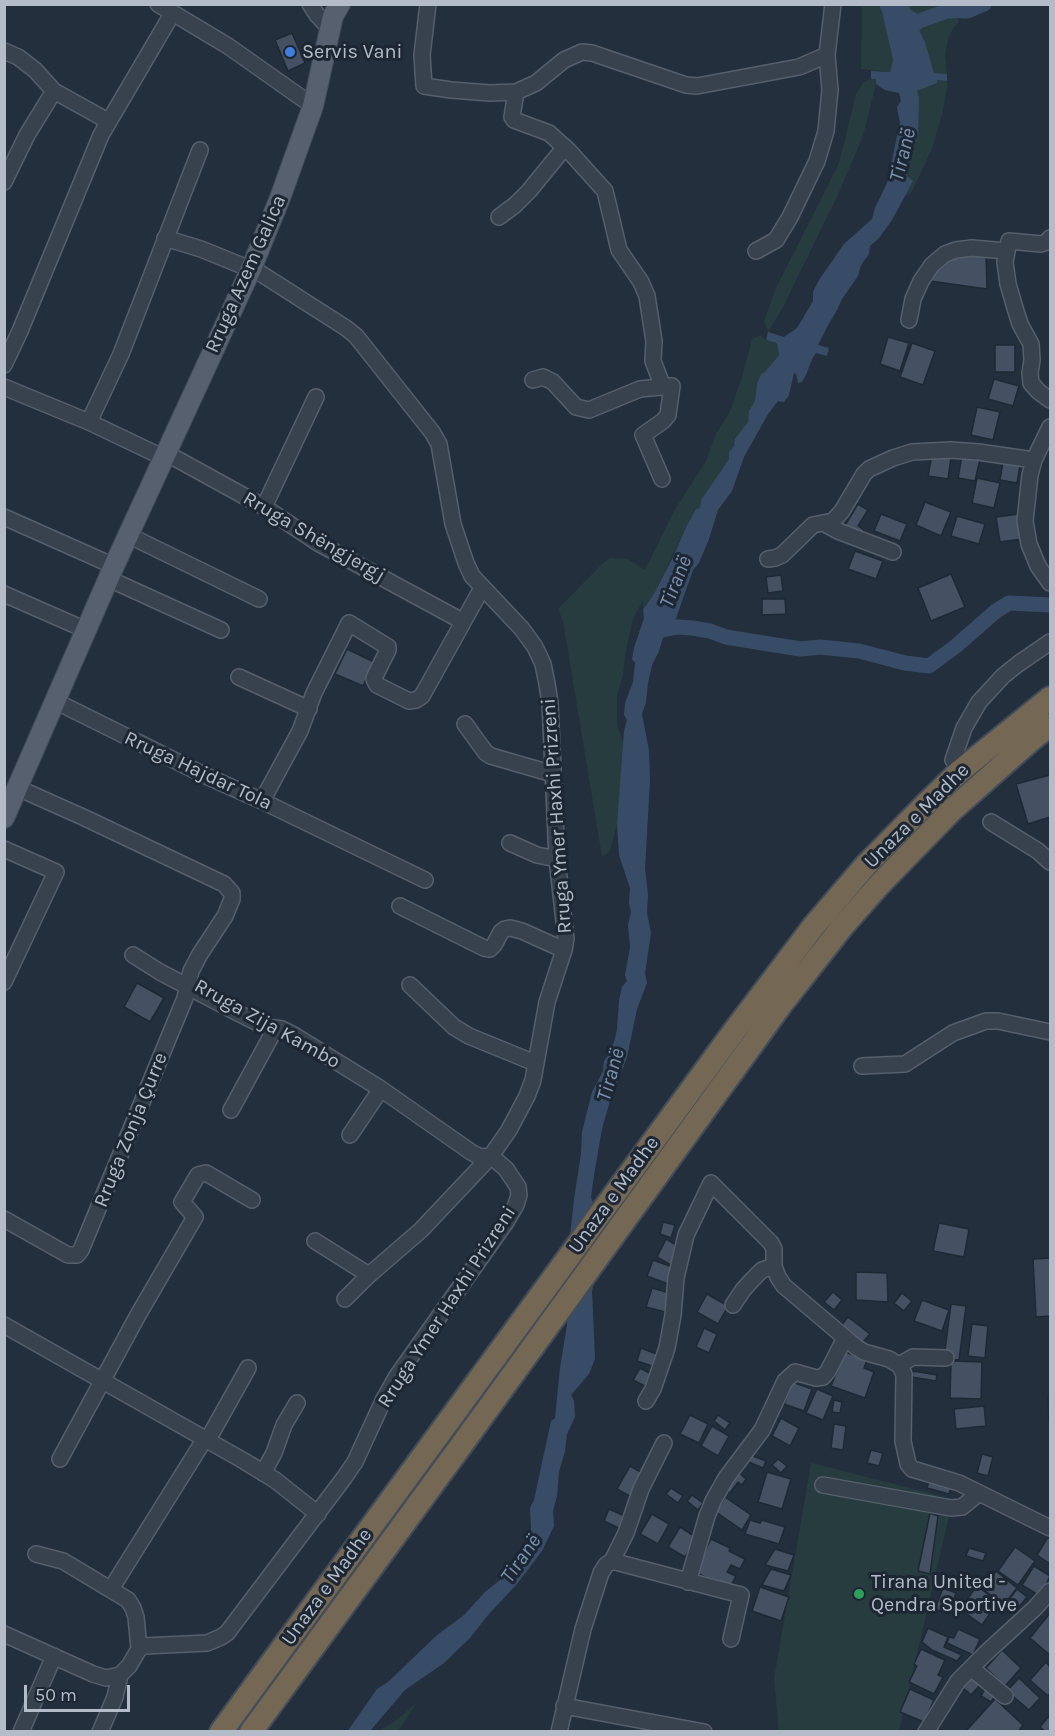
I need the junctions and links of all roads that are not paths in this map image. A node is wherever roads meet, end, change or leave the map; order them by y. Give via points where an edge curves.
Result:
1 (158, 4) edge
2 (310, 4) edge
3 (340, 4) edge
4 (428, 4) edge
5 (833, 4) edge
6 (172, 14) junction
7 (330, 29) junction
8 (4, 51) edge
9 (827, 55) junction
10 (54, 91) junction
11 (516, 92) junction
12 (312, 106) junction
13 (108, 121) junction
14 (565, 147) junction
15 (200, 150) dead end
16 (4, 182) edge
17 (499, 217) dead end
18 (165, 238) junction
19 (1050, 238) edge
20 (756, 251) dead end
21 (1006, 251) junction
22 (251, 268) junction
23 (909, 320) dead end
24 (4, 365) edge
25 (533, 380) dead end
26 (4, 387) edge
27 (663, 387) junction
28 (316, 397) dead end
29 (1050, 400) edge
30 (89, 422) junction
31 (1050, 427) edge
32 (166, 456) junction
33 (1034, 460) junction
34 (662, 479) dead end
35 (264, 507) junction
36 (4, 517) edge
37 (825, 524) junction
38 (128, 536) junction
39 (893, 552) dead end
40 (768, 559) dead end
41 (112, 573) junction
42 (1050, 583) edge
43 (482, 588) junction
44 (4, 594) edge
45 (259, 599) dead end
46 (462, 621) junction
47 (86, 630) junction
48 (221, 630) dead end
49 (1050, 642) edge
50 (239, 677) dead end
51 (1050, 684) edge
52 (1050, 698) edge
53 (55, 701) junction
54 (309, 709) junction
55 (465, 724) dead end
56 (1050, 725) edge
57 (1050, 741) edge
58 (953, 760) dead end
59 (553, 774) junction
60 (18, 788) junction
61 (262, 801) junction
62 (5, 816) edge
63 (991, 822) dead end
64 (510, 843) dead end
65 (4, 849) edge
66 (557, 859) junction
67 (1050, 862) edge
68 (866, 865) junction
69 (887, 876) junction
70 (425, 880) dead end
71 (400, 906) dead end
72 (564, 950) junction
73 (133, 955) dead end
74 (4, 982) edge
75 (410, 985) dead end
76 (188, 986) junction
77 (275, 1029) junction
78 (1050, 1032) edge
79 (535, 1063) junction
80 (862, 1066) dead end
81 (381, 1089) junction
82 (231, 1110) dead end
83 (350, 1135) dead end
84 (491, 1156) junction
85 (252, 1200) dead end
86 (4, 1219) edge
87 (315, 1241) dead end
88 (774, 1266) junction
89 (369, 1275) junction
90 (345, 1299) dead end
91 (733, 1305) dead end
92 (4, 1325) edge
93 (845, 1338) junction
94 (946, 1358) dead end
95 (899, 1365) junction
96 (248, 1368) dead end
97 (103, 1380) junction
98 (645, 1401) dead end
99 (297, 1403) dead end
100 (206, 1440) junction
101 (664, 1443) dead end
102 (60, 1459) dead end
103 (263, 1473) junction
104 (823, 1485) dead end
105 (979, 1493) junction
106 (318, 1514) junction
107 (1047, 1523) edge
108 (36, 1554) dead end
109 (612, 1561) junction
110 (688, 1582) junction
111 (111, 1589) junction
112 (1050, 1591) edge
113 (4, 1634) edge
114 (731, 1639) dead end
115 (139, 1648) junction
116 (54, 1656) junction
117 (970, 1668) junction
118 (120, 1675) junction
119 (1005, 1696) dead end
120 (564, 1706) junction
121 (21, 1731) edge
122 (100, 1731) edge
123 (221, 1731) edge
124 (251, 1731) edge
125 (559, 1731) edge
126 (704, 1731) edge
127 (926, 1731) edge

1 - 6 street
2 - 7 street
3 - 7 main road, Rruga Azem Galica
4 - 11 street via 422,55 424,86 468,92
5 - 9 street
6 - 12 street via 228,46
6 - 13 street
7 - 12 main road, Rruga Azem Galica
8 - 10 street via 35,70
9 - 11 street via 799,67 698,86 582,52
9 - 20 street via 831,90 826,131 817,160 776,240
10 - 13 street
10 - 16 street
11 - 14 street via 514,120 549,133
12 - 22 main road, Rruga Azem Galica
13 - 24 street
14 - 17 street via 529,191
14 - 27 street via 605,191 619,250 647,296 653,361
15 - 18 street
18 - 22 street, Rruga Ymer Haxhi Prizreni
18 - 30 street via 121,354
19 - 21 street via 1041,244 1009,241
21 - 23 street via 972,249 945,254 921,281
21 - 29 street via 1008,284 1020,324 1031,344 1031,383
22 - 32 main road, Rruga Azem Galica
22 - 43 street, Rruga Ymer Haxhi Prizreni via 356,336 432,432 440,444 461,549 472,576
25 - 27 street via 543,377 553,382 576,407 589,410 640,389
26 - 30 street, Rruga Shëngjergj
27 - 34 street via 672,386 668,415 643,435
28 - 35 street
30 - 32 street, Rruga Shëngjergj
31 - 33 street
32 - 35 street, Rruga Shëngjergj via 204,472
32 - 38 main road, Rruga Azem Galica
33 - 37 street via 951,450 912,452 869,469 838,516
33 - 42 street via 1026,500 1026,532 1038,566
35 - 46 street, Rruga Shëngjergj via 318,543
36 - 41 street
37 - 39 street
37 - 40 street via 813,525 782,555
38 - 41 main road, Rruga Azem Galica
38 - 45 street
41 - 47 main road, Rruga Azem Galica
41 - 48 street
43 - 46 street
43 - 59 street, Rruga Ymer Haxhi Prizreni via 522,629 543,664 550,703
44 - 47 street
46 - 54 street via 422,696 412,701 377,685 374,679 388,647 349,623
47 - 53 main road, Rruga Azem Galica
49 - 58 street via 1018,663 979,702 964,728
50 - 54 street
51 - 68 highway via 912,802 889,827
52 - 68 highway, Unaza e Madhe via 960,771
53 - 60 main road, Rruga Azem Galica
53 - 61 street, Rruga Hajdar Tola
54 - 61 street
55 - 59 street via 490,756
56 - 69 highway, Unaza e Madhe via 952,810
57 - 69 highway via 965,812 912,863
59 - 66 street, Rruga Ymer Haxhi Prizreni
60 - 62 main road, Rruga Azem Galica
60 - 76 street, Rruga Zija Kambo via 229,888 232,899 225,916 191,971
61 - 70 street, Rruga Hajdar Tola
63 - 67 street
64 - 66 street
65 - 74 street via 56,872
66 - 72 street, Rruga Ymer Haxhi Prizreni via 565,923
68 - 123 highway, Unaza e Madhe via 759,997
69 - 124 highway, Unaza e Madhe via 811,966
71 - 72 street via 484,948 490,949 501,933 510,928
72 - 79 street, Rruga Ymer Haxhi Prizreni via 547,1002
73 - 76 street
75 - 79 street via 441,1017 469,1036
76 - 77 street, Rruga Zija Kambo
76 - 86 street, Rruga Zonja Çurre via 81,1250 68,1255
77 - 81 street, Rruga Zija Kambo via 292,1034
77 - 82 street
78 - 80 street via 986,1021 953,1033 906,1064
79 - 84 street, Rruga Ymer Haxhi Prizreni via 528,1096
81 - 83 street
81 - 84 street, Rruga Zija Kambo via 471,1152
84 - 89 street via 421,1230
84 - 106 street, Rruga Ymer Haxhi Prizreni via 518,1187 516,1205 397,1376 355,1462
85 - 97 street via 206,1173 198,1175 182,1202 195,1217
87 - 89 street
88 - 91 street via 762,1270
88 - 93 street via 784,1286
88 - 98 street via 771,1243 711,1183 686,1235 667,1348
89 - 90 street
92 - 97 street
93 - 95 street via 864,1352
93 - 110 street via 823,1377 795,1372 785,1381 762,1430 713,1501
94 - 95 street via 913,1357
95 - 105 street via 904,1374 903,1441 908,1464 912,1469
96 - 100 street
97 - 100 street
97 - 102 street
99 - 103 street
100 - 103 street
100 - 111 street
101 - 109 street
103 - 106 street
104 - 105 street via 951,1508 962,1507
105 - 107 street
106 - 115 street, Rruga Ymer Haxhi Prizreni via 227,1633 207,1642
108 - 111 street via 63,1561
109 - 110 street
109 - 120 street via 606,1564 590,1604
110 - 114 street via 741,1595
111 - 115 street via 133,1608
112 - 117 street
113 - 116 street
115 - 118 street
116 - 118 street via 106,1678
116 - 121 street
117 - 119 street
117 - 127 street
118 - 122 street
120 - 125 street
120 - 126 street

